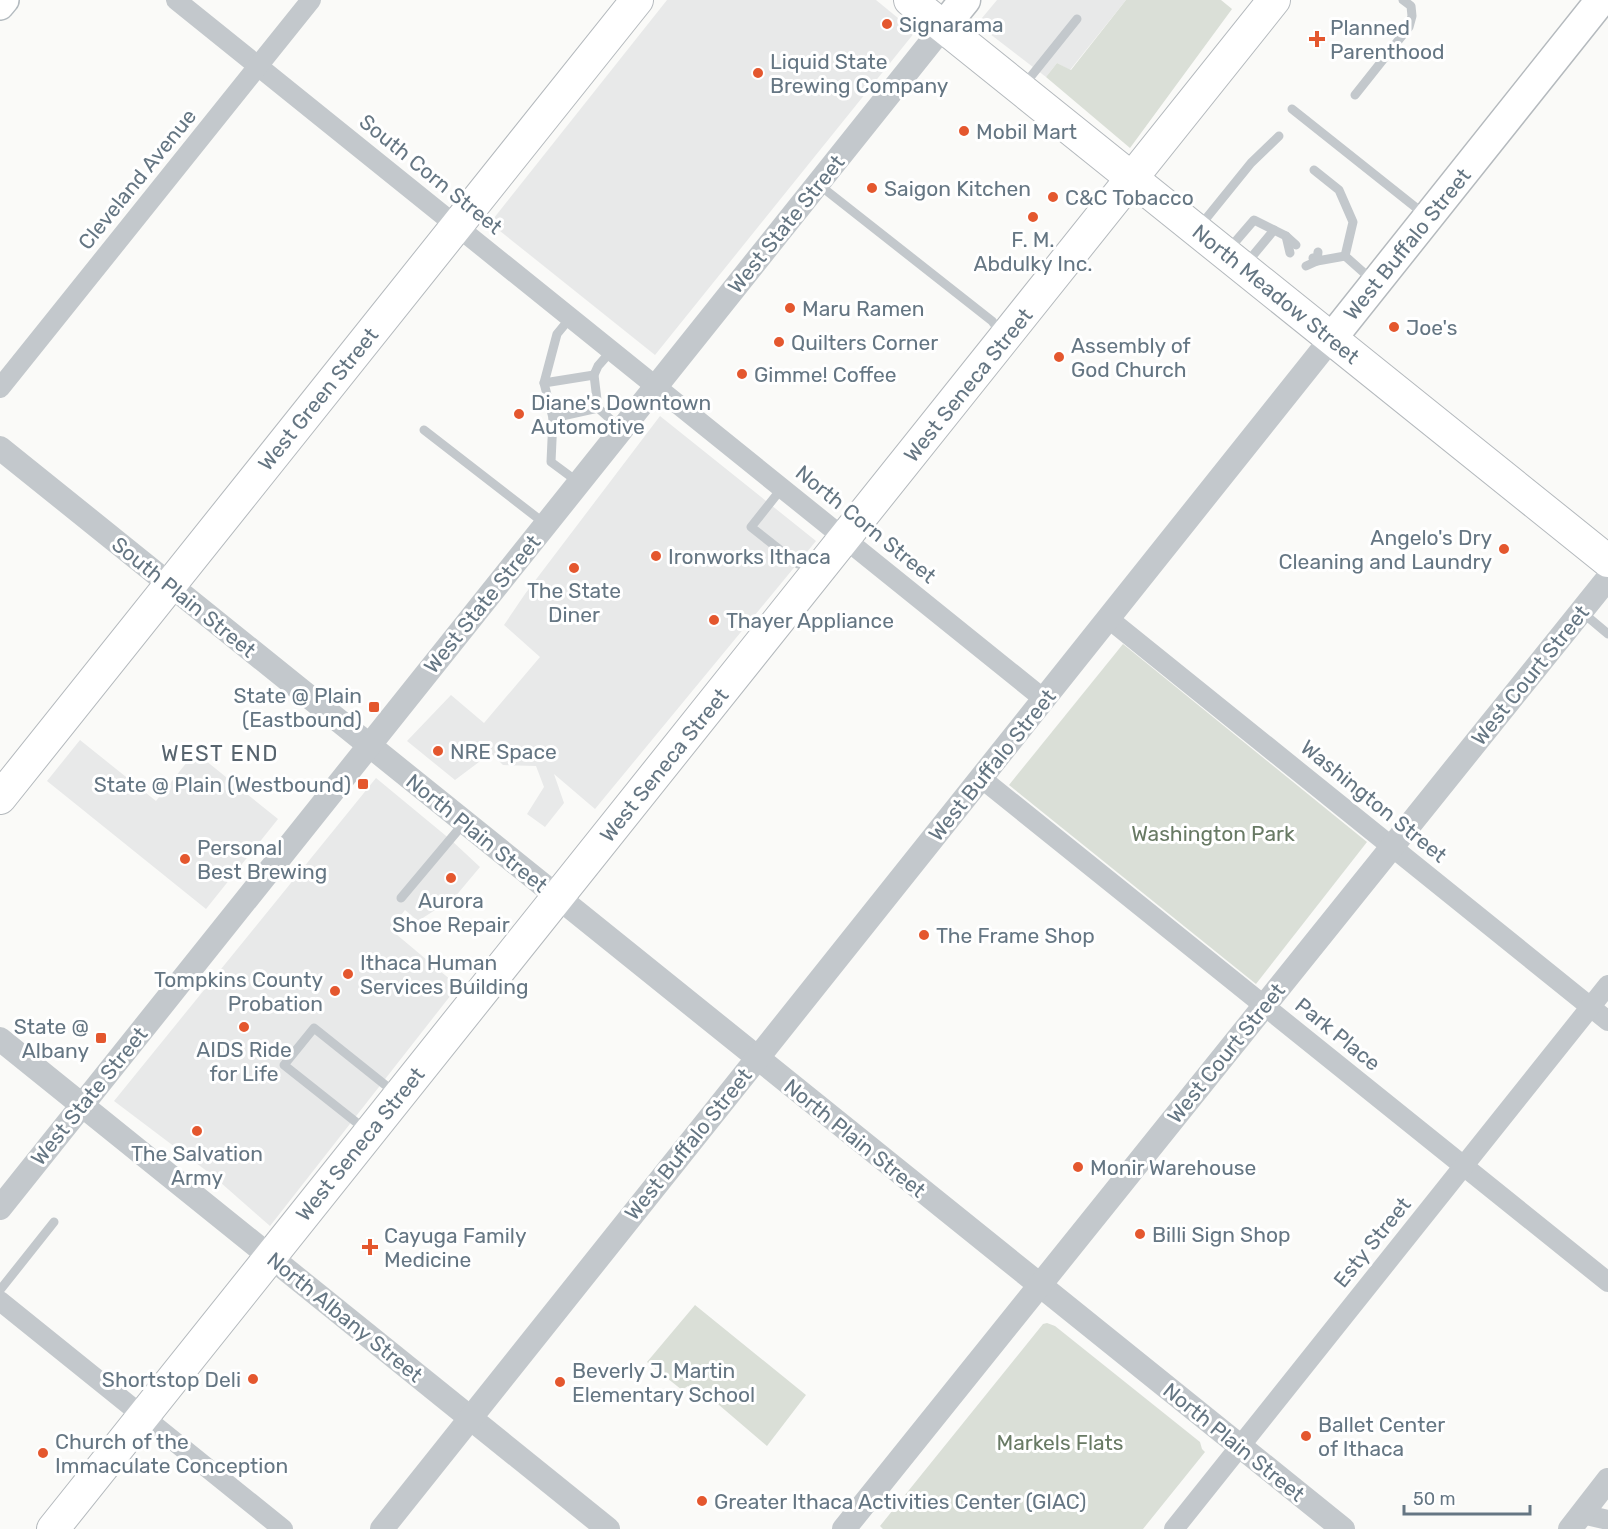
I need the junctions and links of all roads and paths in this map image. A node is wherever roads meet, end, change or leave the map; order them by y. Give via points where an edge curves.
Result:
1 (5, 0) edge
2 (176, 0) edge
3 (311, 0) edge
4 (637, 0) edge
5 (910, 0) edge
6 (965, 0) edge
7 (1274, 0) edge
8 (1403, 0) edge
9 (1601, 0) edge
10 (0, 6) edge
11 (1077, 19) dead end
12 (943, 27) junction
13 (258, 66) junction
14 (1021, 89) junction
15 (1355, 95) dead end
16 (1292, 109) dead end
17 (1279, 136) dead end
18 (1314, 170) dead end
19 (1132, 178) junction
20 (818, 184) junction
21 (1429, 218) junction
22 (456, 225) junction
23 (1196, 230) junction
24 (1274, 230) junction
25 (1286, 236) junction
26 (1299, 242) dead end
27 (1290, 253) dead end
28 (1345, 256) junction
29 (1234, 261) junction
30 (1306, 266) dead end
31 (1376, 283) junction
32 (571, 317) junction
33 (1006, 338) junction
34 (1331, 339) junction
35 (612, 350) junction
36 (594, 375) junction
37 (544, 383) junction
38 (656, 387) junction
39 (0, 388) edge
40 (598, 408) junction
41 (553, 418) junction
42 (424, 430) dead end
43 (622, 430) junction
44 (0, 448) edge
45 (579, 483) junction
46 (782, 488) junction
47 (546, 525) junction
48 (845, 538) junction
49 (1608, 561) edge
50 (798, 564) dead end
51 (1608, 578) edge
52 (170, 585) junction
53 (1581, 612) junction
54 (1109, 619) junction
55 (1608, 634) edge
56 (1045, 699) junction
57 (369, 746) junction
58 (981, 778) junction
59 (3, 786) edge
60 (464, 823) junction
61 (1392, 847) junction
62 (557, 897) junction
63 (401, 898) dead end
64 (1608, 985) edge
65 (1264, 1006) junction
66 (1590, 1006) junction
67 (1608, 1021) edge
68 (0, 1039) edge
69 (757, 1059) junction
70 (399, 1096) junction
71 (82, 1105) junction
72 (369, 1133) junction
73 (1463, 1166) junction
74 (0, 1208) edge
75 (54, 1222) dead end
76 (271, 1256) junction
77 (1608, 1282) edge
78 (1039, 1286) junction
79 (0, 1290) edge
80 (0, 1301) edge
81 (143, 1416) junction
82 (471, 1418) junction
83 (1240, 1446) junction
84 (1608, 1480) edge
85 (1608, 1520) edge
86 (1576, 1522) edge
87 (53, 1529) edge
88 (283, 1529) edge
89 (382, 1529) edge
90 (608, 1529) edge
91 (844, 1529) edge
92 (1174, 1529) edge
93 (1342, 1529) edge

1 - 10 main road
2 - 13 street, South Corn Street
3 - 13 street, Cleveland Avenue
4 - 22 highway, West Green Street
5 - 12 highway, North Meadow Street
6 - 12 main road, West State Street
7 - 19 highway, West Seneca Street
8 - 15 lane via 1411,6 1409,27
9 - 21 main road, West Buffalo Street
11 - 14 lane
12 - 14 highway, North Meadow Street
12 - 20 street, West State Street
13 - 22 street, South Corn Street
13 - 39 street, Cleveland Avenue
14 - 19 highway, North Meadow Street
16 - 21 lane
17 - 23 lane via 1251,163
18 - 28 lane via 1339,190 1353,222
19 - 23 highway, North Meadow Street
19 - 33 highway, West Seneca Street
20 - 33 lane via 992,321
20 - 38 street, West State Street
21 - 31 main road, West Buffalo Street
22 - 32 street, South Corn Street
22 - 52 highway, West Green Street
23 - 29 highway, North Meadow Street
24 - 25 lane
24 - 29 lane
24 - 29 lane via 1254,220
25 - 26 lane
25 - 27 lane
28 - 30 lane via 1316,257
28 - 31 lane
29 - 34 highway, North Meadow Street
31 - 34 main road, West Buffalo Street
32 - 35 street, South Corn Street
32 - 37 lane via 557,334
33 - 48 highway, West Seneca Street
34 - 49 highway, North Meadow Street
34 - 54 street, West Buffalo Street
35 - 36 lane
35 - 38 street, South Corn Street
36 - 37 lane
36 - 40 lane
37 - 41 lane
38 - 43 street, West State Street
38 - 46 street, North Corn Street
40 - 41 lane
40 - 43 lane
41 - 45 lane via 551,462
42 - 47 lane
43 - 45 street, West State Street
44 - 52 street, South Plain Street
45 - 47 street, West State Street
46 - 48 street, North Corn Street
46 - 50 lane via 751,527
47 - 57 street, West State Street
48 - 56 street, North Corn Street
48 - 62 highway, West Seneca Street
51 - 53 street, West Court Street
52 - 57 street, South Plain Street
52 - 59 highway, West Green Street
53 - 55 lane
53 - 61 street, West Court Street
54 - 56 street, West Buffalo Street
54 - 61 street, Washington Street
56 - 58 street, West Buffalo Street
57 - 60 street, North Plain Street
57 - 71 street, West State Street
58 - 65 street, Park Place
58 - 69 street, West Buffalo Street
60 - 62 street, North Plain Street
60 - 63 lane
61 - 65 street, West Court Street
61 - 66 street, Washington Street
62 - 69 street, North Plain Street
62 - 70 highway, West Seneca Street
64 - 66 street, Esty Street
65 - 73 street, Park Place
65 - 78 street, West Court Street
66 - 67 street, Washington Street
66 - 73 street, Esty Street
68 - 71 street, North Albany Street
69 - 78 street, North Plain Street
69 - 82 street, West Buffalo Street
70 - 72 highway, West Seneca Street
70 - 72 lane via 314,1028 284,1065
71 - 74 street, West State Street
71 - 76 street, North Albany Street
72 - 76 highway, West Seneca Street
73 - 77 street, Park Place
73 - 83 street, Esty Street
75 - 79 lane
76 - 81 highway, West Seneca Street
76 - 82 street, North Albany Street
78 - 83 street, North Plain Street
78 - 91 street, West Court Street
80 - 81 street
81 - 87 highway, West Seneca Street
81 - 88 street
82 - 89 street, West Buffalo Street
82 - 90 street, North Albany Street
83 - 92 street, Esty Street
83 - 93 street, North Plain Street
84 - 86 street
85 - 86 street

